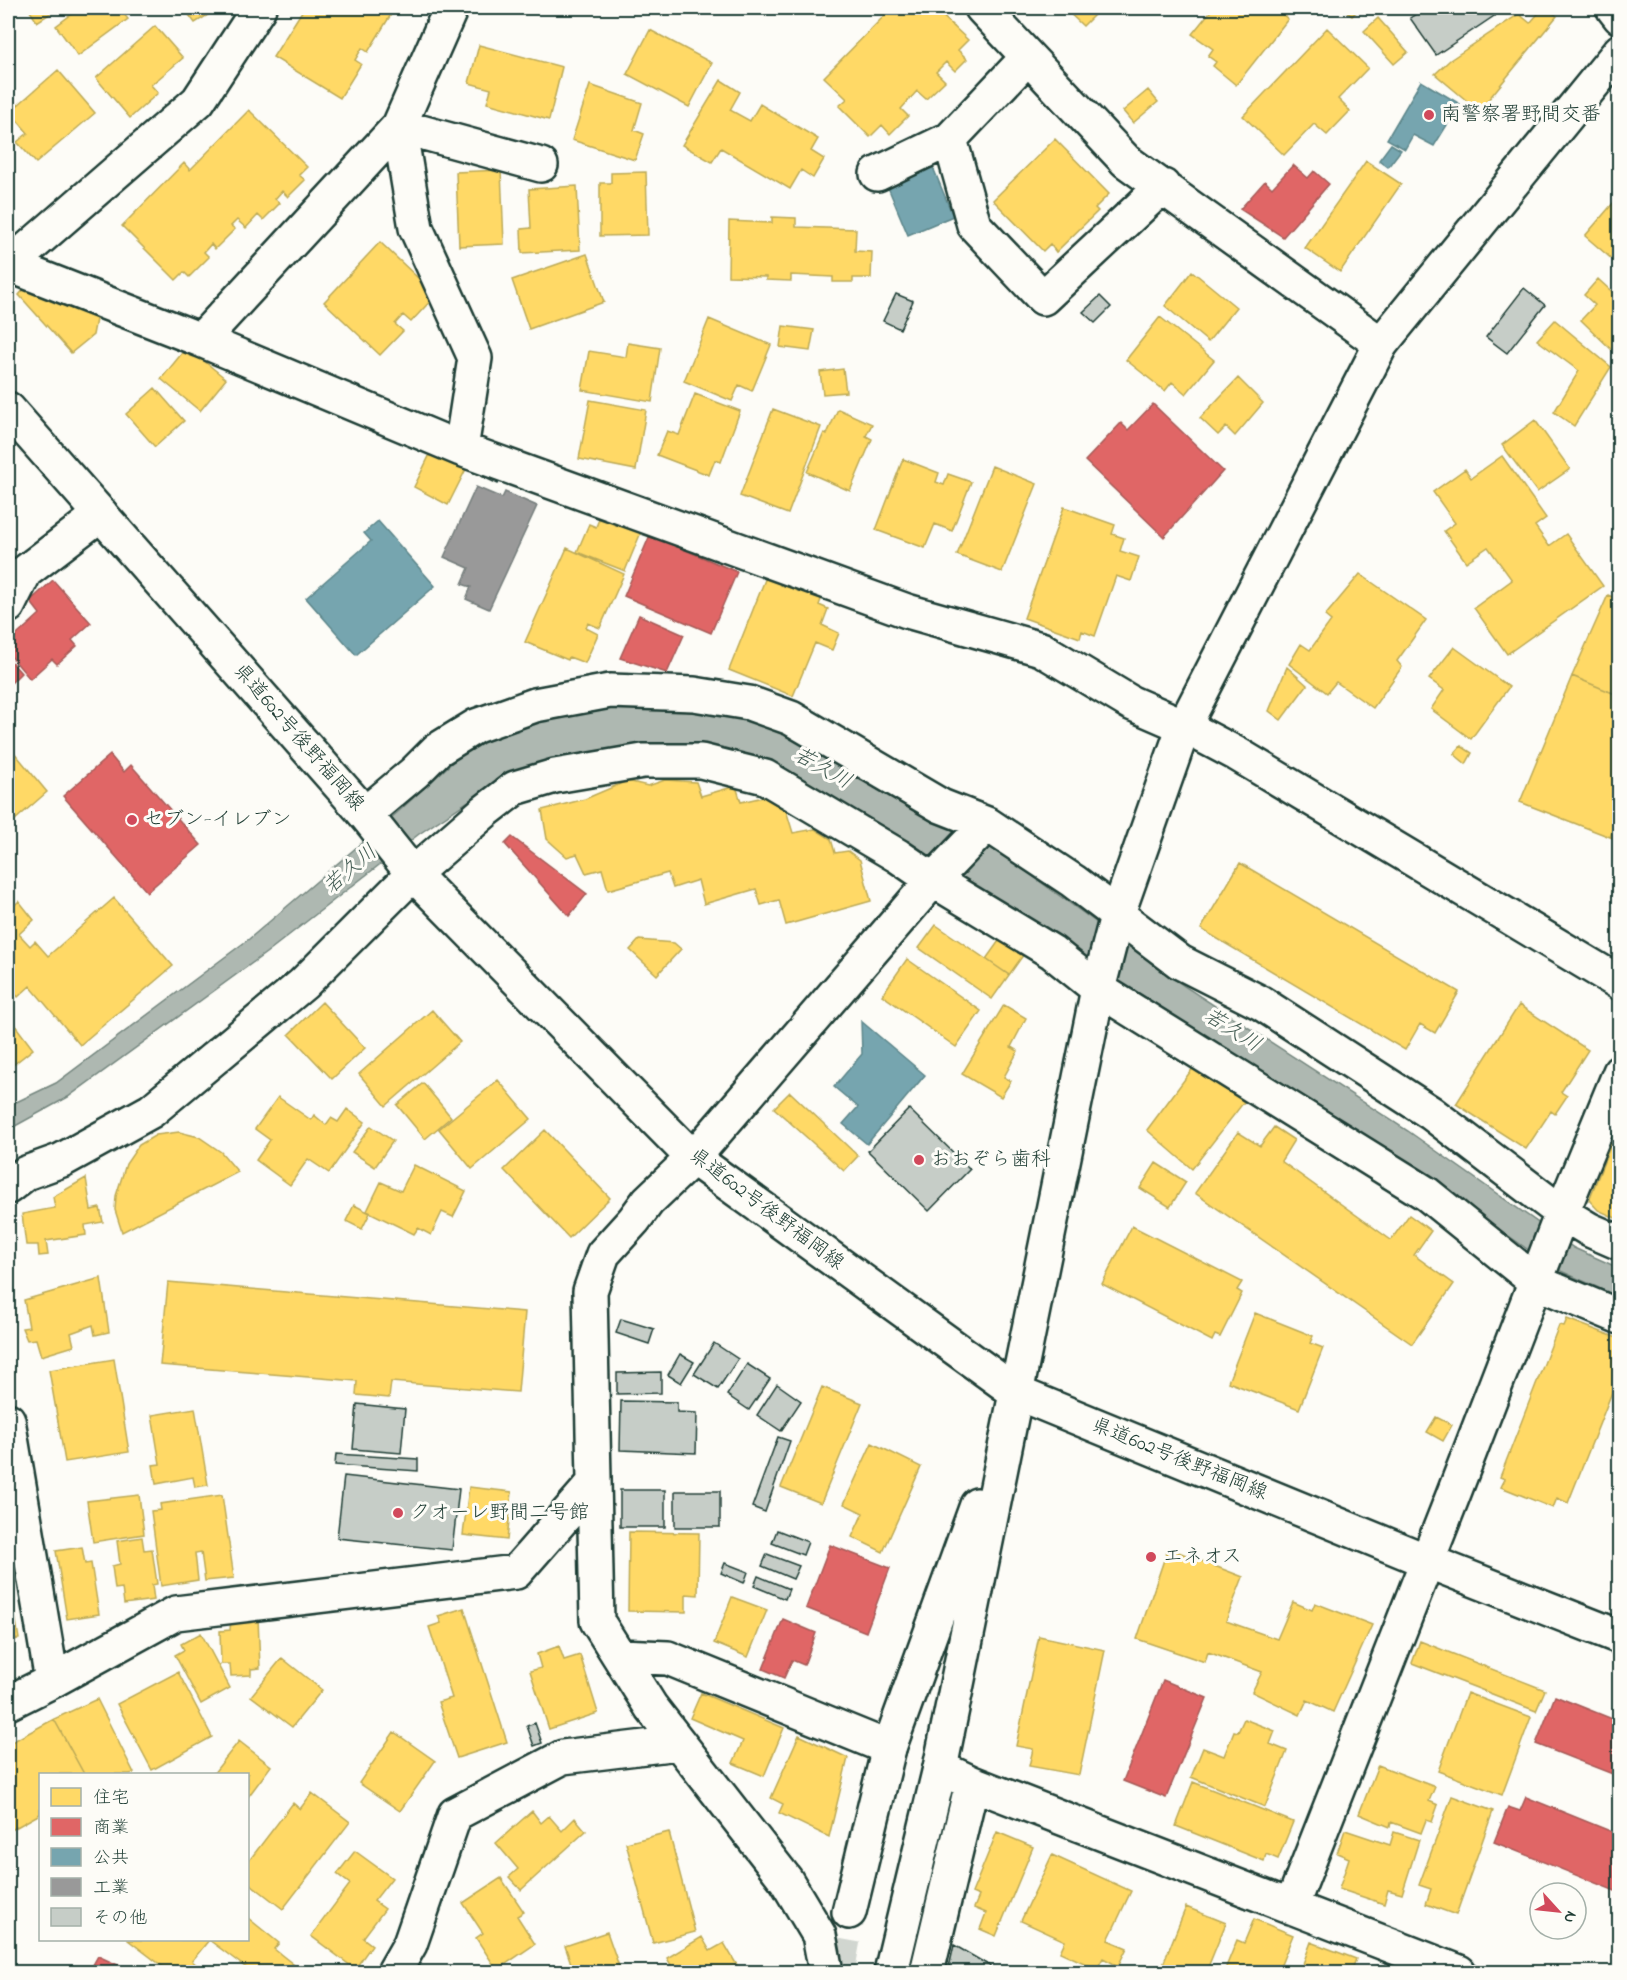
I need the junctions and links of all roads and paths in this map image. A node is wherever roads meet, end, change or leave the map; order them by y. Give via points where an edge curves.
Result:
1 (259, 8) edge
2 (451, 8) edge
3 (982, 8) edge
4 (1613, 8) edge
5 (1620, 17) edge
6 (1620, 51) edge
7 (1028, 57) junction
8 (399, 126) junction
9 (950, 139) junction
10 (541, 165) dead end
11 (877, 174) dead end
12 (1162, 186) junction
13 (8, 265) edge
14 (201, 340) junction
15 (1381, 344) junction
16 (8, 409) edge
17 (461, 449) junction
18 (101, 514) junction
19 (16, 569) edge
20 (8, 606) edge
21 (1184, 726) junction
22 (365, 814) junction
23 (987, 824) junction
24 (413, 874) junction
25 (933, 880) junction
26 (1114, 925) junction
27 (1620, 983) edge
28 (1099, 985) junction
29 (1620, 1072) edge
30 (693, 1158) junction
31 (14, 1171) edge
32 (1562, 1213) junction
33 (1620, 1243) edge
34 (1536, 1282) junction
35 (1620, 1317) edge
36 (1017, 1394) junction
37 (8, 1420) edge
38 (593, 1484) junction
39 (1427, 1561) junction
40 (1620, 1637) edge
41 (619, 1656) junction
42 (52, 1681) junction
43 (8, 1703) edge
44 (678, 1743) junction
45 (889, 1748) junction
46 (940, 1768) junction
47 (972, 1782) junction
48 (1291, 1907) junction
49 (849, 1912) tunnel mouth
50 (394, 1972) edge
51 (826, 1972) edge
52 (891, 1972) edge
53 (927, 1972) edge
54 (1459, 1972) edge

1 - 13 street via 198,101
2 - 8 street
3 - 7 street
4 - 5 street
6 - 15 street
7 - 9 street
7 - 12 street via 1126,160
8 - 10 street
8 - 14 street
8 - 17 street via 416,228 475,358
9 - 11 street
9 - 12 street via 974,225 1043,298
12 - 15 street
13 - 14 street
14 - 17 street
15 - 21 street
16 - 18 street, 県道602号後野福岡線
17 - 21 street via 907,611 1041,649 1131,702
18 - 19 street
18 - 22 street, 県道602号後野福岡線
19 - 20 street
21 - 26 street
21 - 27 street
22 - 23 street via 437,750 476,726 535,705 610,691 694,694 749,703 791,718 941,806
22 - 24 street, 県道602号後野福岡線
23 - 25 street
23 - 26 street via 1073,881
24 - 25 street via 515,788 555,776 643,761 701,761 765,777
24 - 30 street, 県道602号後野福岡線
24 - 31 street via 303,984 151,1111 62,1160
25 - 28 street
25 - 30 street
26 - 28 street
26 - 32 street via 1261,1003 1431,1113
28 - 34 street via 1427,1194
28 - 36 street
29 - 32 street
30 - 36 street, 県道602号後野福岡線
30 - 38 street via 603,1254 590,1291
32 - 33 street
32 - 34 street
34 - 35 street
34 - 39 street
36 - 39 street, 県道602号後野福岡線
36 - 45 street
36 - 46 street
37 - 42 street
38 - 41 street via 597,1621
38 - 42 street via 516,1572 176,1613
39 - 40 street, 県道602号後野福岡線
39 - 48 street
41 - 44 street
41 - 45 street via 668,1658
42 - 43 street
44 - 50 street via 563,1756 455,1814 410,1944
44 - 51 street via 786,1880 819,1935
45 - 49 street
46 - 47 street
46 - 52 street
47 - 48 street
47 - 53 street
48 - 54 street

